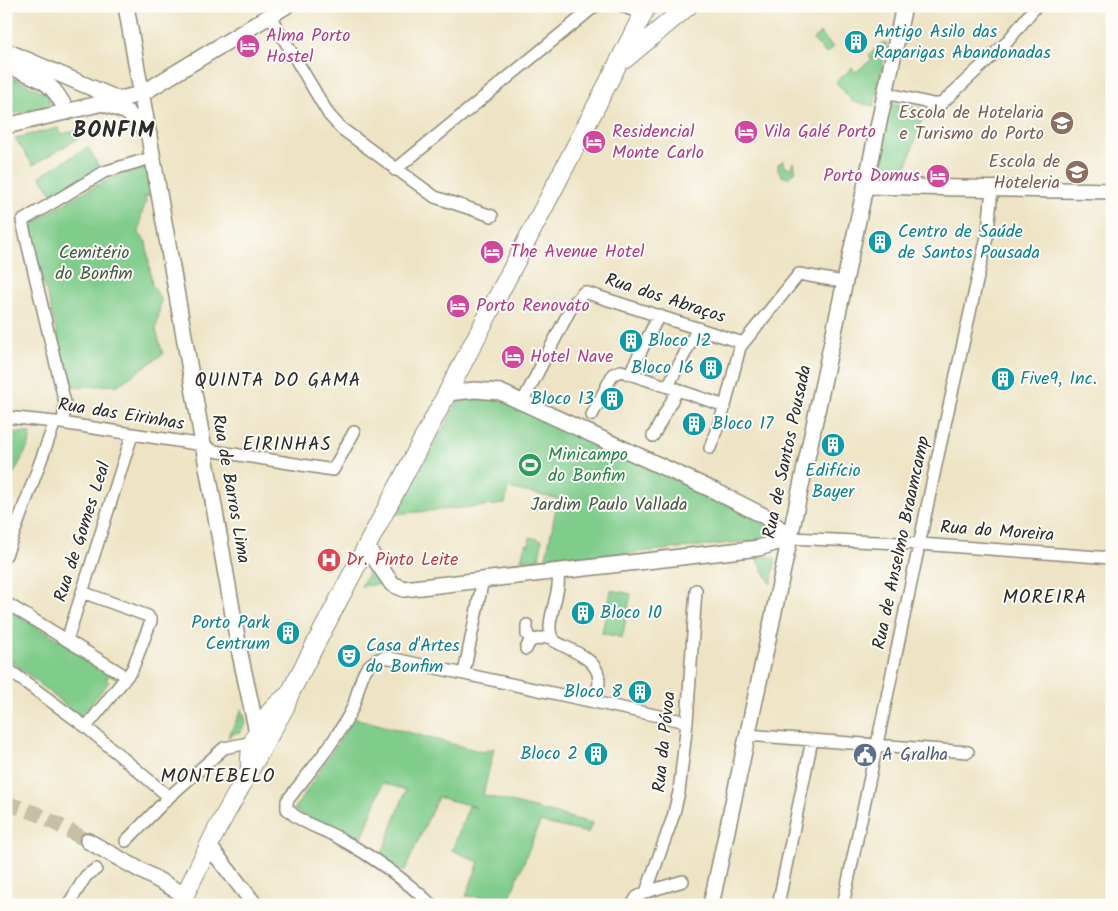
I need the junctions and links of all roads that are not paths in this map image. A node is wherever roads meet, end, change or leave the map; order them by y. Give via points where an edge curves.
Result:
1 (126, 6) edge
2 (286, 6) edge
3 (595, 6) edge
4 (623, 6) edge
5 (688, 6) edge
6 (904, 6) edge
7 (1036, 6) edge
8 (648, 9) edge
9 (270, 16) junction
10 (673, 18) junction
11 (6, 51) edge
12 (620, 64) junction
13 (6, 65) edge
14 (885, 93) junction
15 (141, 94) junction
16 (121, 105) junction
17 (67, 112) junction
18 (6, 126) edge
19 (149, 134) junction
20 (154, 158) junction
21 (395, 170) junction
22 (865, 186) junction
23 (992, 188) junction
24 (1112, 192) edge
25 (492, 216) dead end
26 (843, 282) junction
27 (659, 315) junction
28 (698, 328) junction
29 (743, 343) junction
30 (630, 373) junction
31 (673, 387) junction
32 (446, 393) junction
33 (522, 403) junction
34 (725, 406) junction
35 (592, 415) dead end
36 (6, 418) edge
37 (59, 423) junction
38 (354, 432) dead end
39 (132, 435) junction
40 (653, 436) dead end
41 (203, 445) junction
42 (710, 448) dead end
43 (790, 538) junction
44 (920, 544) junction
45 (366, 546) junction
46 (6, 555) edge
47 (1112, 558) edge
48 (557, 570) junction
49 (483, 579) junction
50 (696, 590) dead end
51 (82, 592) junction
52 (6, 603) edge
53 (527, 625) dead end
54 (551, 636) junction
55 (67, 640) junction
56 (6, 668) edge
57 (119, 672) dead end
58 (464, 673) junction
59 (290, 693) junction
60 (594, 702) junction
61 (687, 722) junction
62 (86, 727) junction
63 (747, 735) junction
64 (255, 737) junction
65 (812, 740) junction
66 (877, 745) junction
67 (968, 752) dead end
68 (250, 768) junction
69 (169, 797) junction
70 (88, 841) tunnel mouth
71 (126, 841) dead end
72 (209, 846) junction
73 (96, 869) dead end
74 (683, 881) dead end
75 (646, 892) junction
76 (182, 900) edge
77 (68, 905) edge
78 (255, 905) edge
79 (432, 905) edge
80 (632, 905) edge
81 (711, 905) edge
82 (778, 905) edge
83 (843, 905) edge

1 - 15 street, Rua de Barros Lima
2 - 9 street
3 - 21 street
4 - 8 street
5 - 10 main road
6 - 14 street, Rua de Santos Pousada
7 - 14 street via 1007,42 940,104
8 - 10 main road
8 - 12 main road
9 - 15 street
9 - 21 street via 334,121
10 - 12 main road
11 - 16 street
12 - 32 main road
13 - 17 street via 50,84 58,92
14 - 22 street, Rua de Santos Pousada
15 - 16 street
15 - 19 street, Rua de Barros Lima
16 - 17 street via 105,104
16 - 19 street
17 - 18 street
19 - 20 street, Rua de Barros Lima
20 - 37 street via 104,172 22,221 65,403
20 - 41 street, Rua de Barros Lima
21 - 25 street via 435,197
22 - 23 street
22 - 26 street, Rua de Santos Pousada
23 - 24 street
23 - 44 street, Rua de Anselmo Braamcamp via 986,240
26 - 29 street via 799,274
26 - 43 street, Rua de Santos Pousada
27 - 28 street, Rua dos Abraços
27 - 30 street
27 - 33 street, Rua dos Abraços via 592,292 581,294
28 - 29 street, Rua dos Abraços
28 - 31 street
29 - 34 street via 738,351
30 - 31 street
30 - 35 street via 621,371 613,374
31 - 34 street
31 - 40 street
32 - 33 street via 495,391
32 - 45 main road
33 - 43 street via 715,491 766,517
34 - 42 street
36 - 37 street, Rua das Eirinhas
37 - 39 street, Rua das Eirinhas
37 - 46 street
38 - 41 street, Rua das Eirinhas via 333,470 214,451
39 - 41 street, Rua das Eirinhas
39 - 51 street, Rua de Gomes Leal
41 - 64 street, Rua de Barros Lima
43 - 44 street, Rua do Moreira
43 - 48 street via 760,548
43 - 63 street, Rua de Santos Pousada
44 - 47 street, Rua do Moreira
44 - 66 street, Rua de Anselmo Braamcamp
45 - 49 street via 397,588
45 - 59 main road
48 - 49 street
48 - 54 street via 560,582 550,625
49 - 58 street
50 - 61 street, Rua da Póvoa
51 - 55 street, Rua de Gomes Leal
51 - 62 street via 148,616 150,621 132,670
52 - 55 street
53 - 54 street via 530,644
54 - 60 street via 554,641 586,657 595,667 600,684
55 - 57 street
56 - 62 street
58 - 60 street
58 - 79 street via 385,657 378,659 364,672 339,734 287,801 287,809 304,822 369,855
59 - 64 main road via 268,712
59 - 68 main road via 259,757
60 - 61 street
61 - 75 street, Rua da Póvoa via 675,808
62 - 69 street
63 - 65 street
63 - 81 street, Rua de Santos Pousada
64 - 68 main road via 249,754
64 - 69 street via 224,748
65 - 66 street
65 - 82 street
66 - 67 street
66 - 83 street, Rua de Anselmo Braamcamp
68 - 72 main road
69 - 71 street
70 - 76 street
72 - 76 main road
72 - 78 street
73 - 77 street via 86,876
74 - 75 street, Rua da Póvoa
75 - 80 street, Rua da Póvoa

